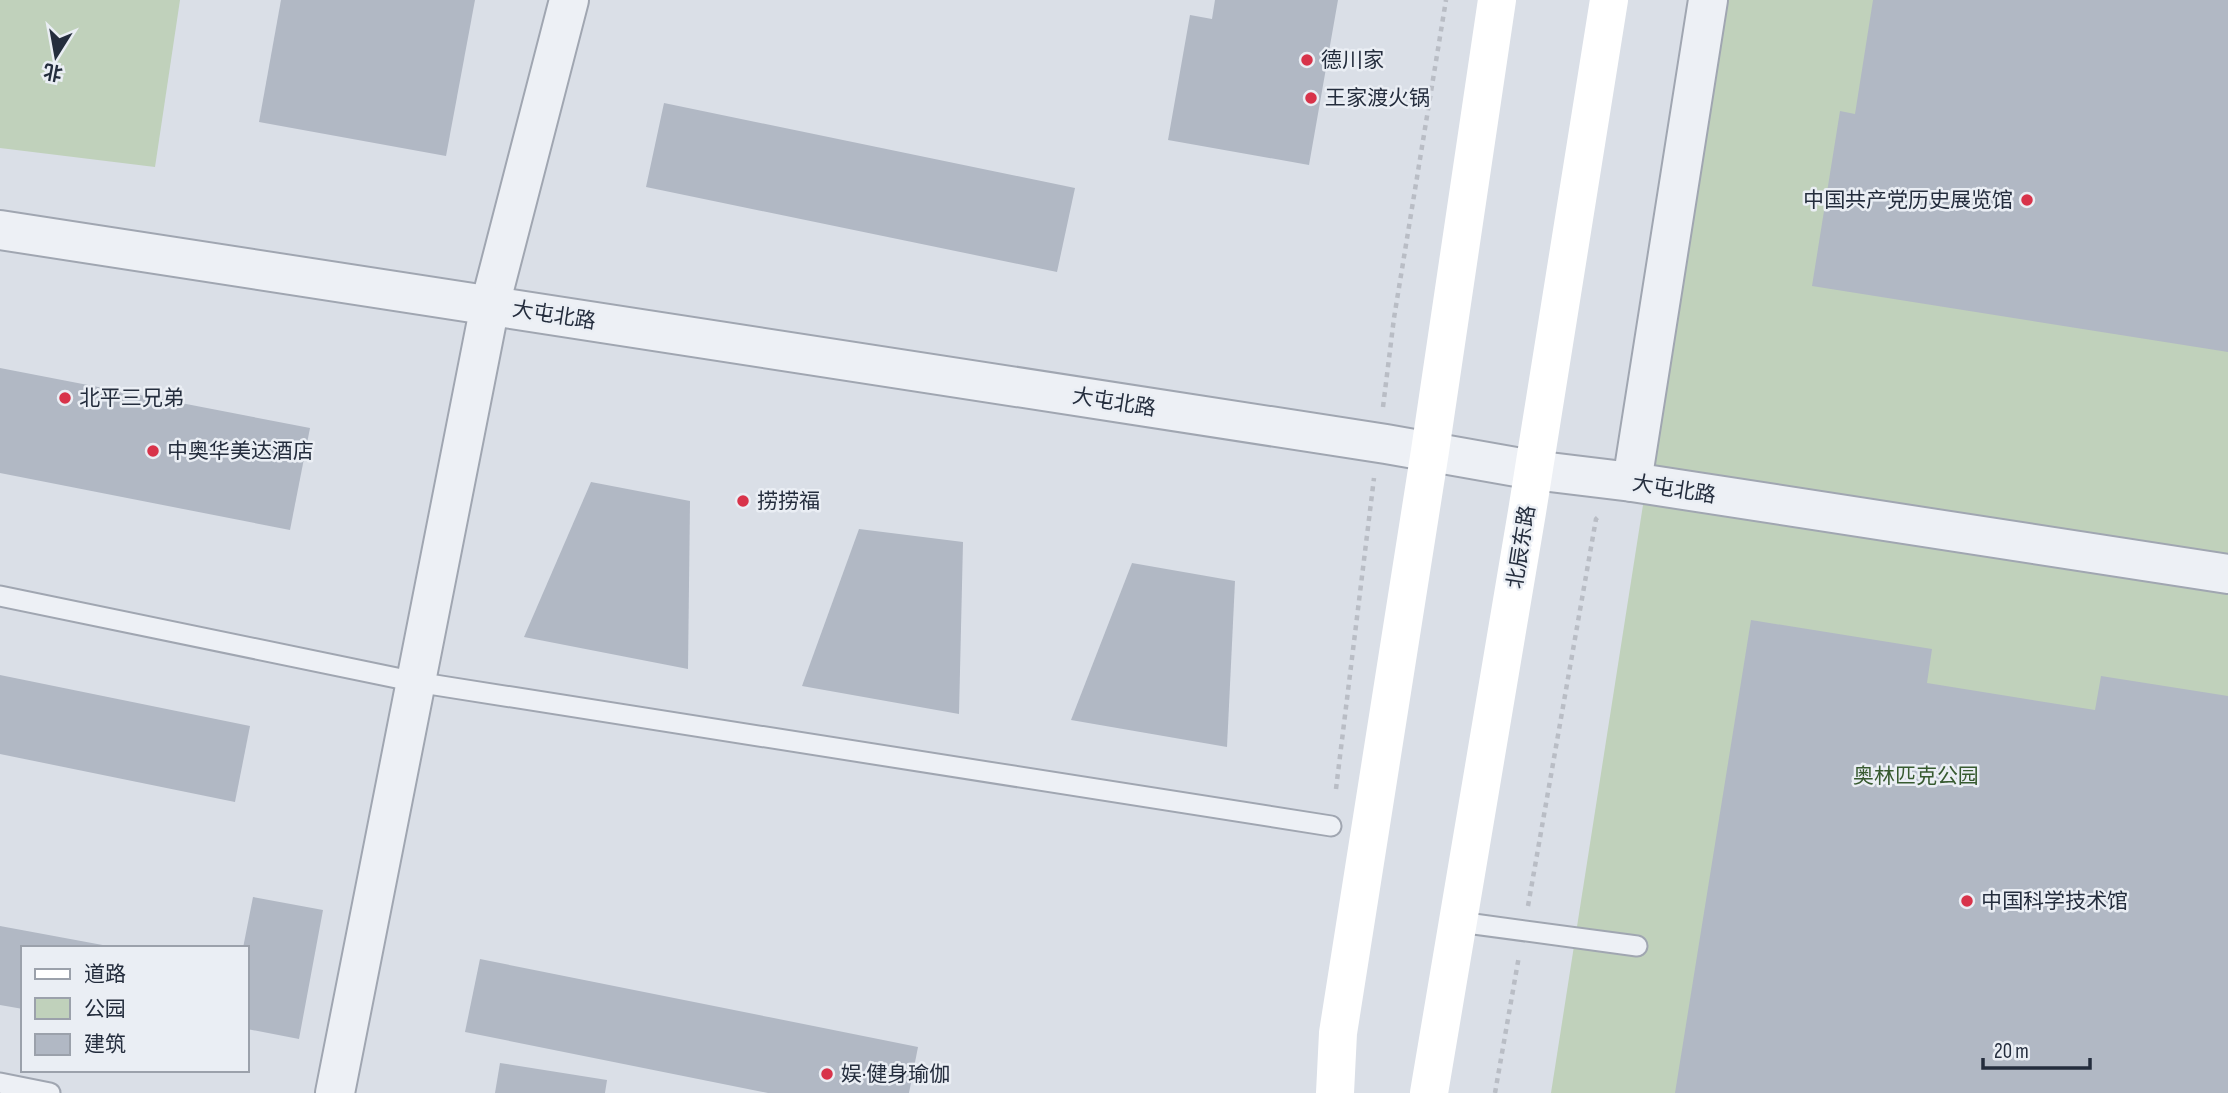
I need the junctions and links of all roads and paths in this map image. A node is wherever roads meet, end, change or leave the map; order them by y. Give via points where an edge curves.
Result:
1 (569, 0) edge
2 (1446, 0) edge
3 (1497, 0) edge
4 (1609, 0) edge
5 (1708, 0) edge
6 (0, 230) edge
7 (490, 306) junction
8 (1379, 443) junction
9 (1430, 451) junction
10 (1533, 470) junction
11 (1632, 482) junction
12 (2228, 574) edge
13 (0, 596) edge
14 (416, 682) junction
15 (1331, 826) joint
16 (1459, 922) junction
17 (1523, 931) junction
18 (1637, 946) dead end
19 (0, 1083) edge
20 (50, 1093) edge
21 (335, 1093) edge
22 (1335, 1093) edge
23 (1429, 1093) edge
24 (1494, 1093) edge

1 - 7 street
2 - 8 path via 1394,318
3 - 9 main road
4 - 10 main road, 北辰东路
5 - 11 street
6 - 7 street, 大屯北路
7 - 8 street, 大屯北路
7 - 14 street
8 - 9 street, 大屯北路
8 - 15 path
9 - 10 street, 大屯北路
9 - 22 main road via 1338,1033
10 - 11 street, 大屯北路
10 - 16 main road, 北辰东路
11 - 12 street, 大屯北路
11 - 17 path via 1596,519
13 - 14 lane
14 - 15 lane
14 - 21 street
16 - 17 lane
16 - 23 main road, 北辰东路
17 - 18 lane
17 - 24 path
19 - 20 lane

